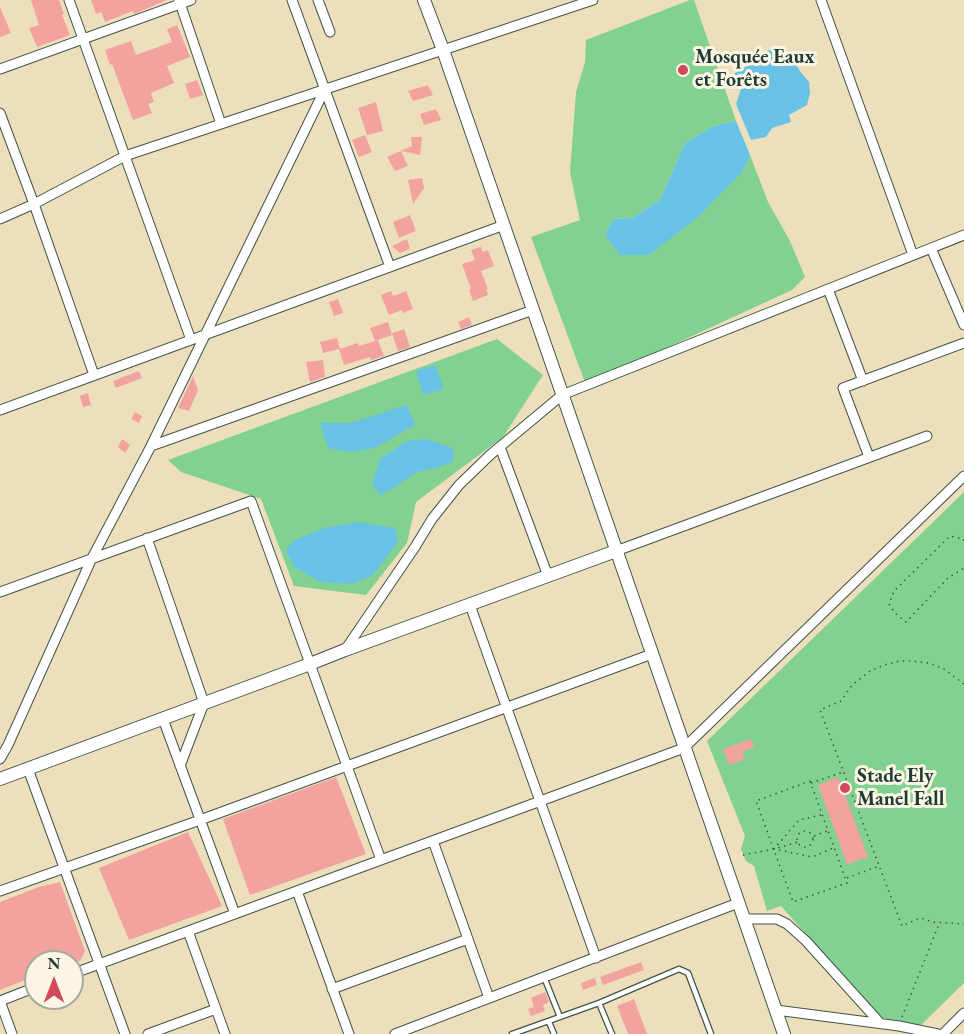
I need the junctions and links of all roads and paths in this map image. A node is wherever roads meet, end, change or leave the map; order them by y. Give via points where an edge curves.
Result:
1 (69, 0) edge
2 (190, 0) edge
3 (292, 0) edge
4 (318, 0) edge
5 (424, 0) edge
6 (593, 0) edge
7 (821, 0) edge
8 (180, 2) edge
9 (330, 32) dead end
10 (83, 39) junction
11 (443, 50) junction
12 (0, 69) edge
13 (325, 89) junction
14 (0, 113) edge
15 (221, 124) junction
16 (125, 156) junction
17 (34, 204) junction
18 (0, 219) edge
19 (504, 225) junction
20 (964, 235) edge
21 (931, 248) junction
22 (913, 255) junction
23 (390, 267) junction
24 (828, 289) junction
25 (533, 310) junction
26 (964, 325) edge
27 (205, 334) junction
28 (191, 340) junction
29 (964, 343) edge
30 (94, 375) junction
31 (863, 381) junction
32 (562, 395) junction
33 (1, 407) edge
34 (927, 436) dead end
35 (151, 446) junction
36 (500, 447) junction
37 (869, 457) junction
38 (964, 476) edge
39 (147, 538) junction
40 (964, 541) edge
41 (616, 551) junction
42 (92, 558) junction
43 (964, 568) edge
44 (548, 576) junction
45 (0, 592) edge
46 (470, 605) junction
47 (345, 650) junction
48 (652, 654) junction
49 (310, 664) junction
50 (964, 684) edge
51 (204, 704) junction
52 (508, 707) junction
53 (163, 719) junction
54 (684, 748) junction
55 (0, 759) edge
56 (347, 765) junction
57 (180, 766) junction
58 (28, 769) junction
59 (843, 771) junction
60 (0, 779) edge
61 (811, 783) junction
62 (540, 802) junction
63 (822, 815) junction
64 (200, 819) junction
65 (828, 831) junction
66 (813, 836) junction
67 (433, 841) junction
68 (798, 842) junction
69 (834, 847) junction
70 (774, 849) junction
71 (743, 855) dead end
72 (381, 860) junction
73 (879, 866) junction
74 (65, 868) junction
75 (846, 879) junction
76 (0, 891) edge
77 (297, 891) junction
78 (738, 903) junction
79 (235, 914) junction
80 (744, 919) junction
81 (940, 923) junction
82 (964, 924) edge
83 (188, 931) junction
84 (468, 939) junction
85 (596, 958) junction
86 (100, 964) junction
87 (84, 970) edge
88 (544, 977) junction
89 (332, 989) junction
90 (24, 992) edge
91 (489, 998) junction
92 (0, 1001) edge
93 (598, 1003) junction
94 (216, 1009) junction
95 (776, 1011) junction
96 (964, 1013) edge
97 (560, 1017) junction
98 (549, 1022) junction
99 (880, 1023) junction
100 (899, 1026) junction
101 (12, 1034) edge
102 (125, 1034) edge
103 (148, 1034) edge
104 (225, 1034) edge
105 (349, 1034) edge
106 (395, 1034) edge
107 (512, 1034) edge
108 (554, 1034) edge
109 (612, 1034) edge
110 (711, 1034) edge
111 (784, 1034) edge
112 (938, 1034) edge
113 (943, 1034) edge

1 - 10 street
2 - 8 street
3 - 13 street
4 - 9 street
5 - 11 street
6 - 11 street
7 - 22 street
8 - 10 street
8 - 15 street
10 - 12 street
10 - 16 street
11 - 13 street
11 - 19 street
13 - 15 street
13 - 23 street
13 - 27 street
14 - 17 street
15 - 16 street
16 - 17 street
16 - 28 street
17 - 18 street
17 - 30 street
19 - 23 street
19 - 25 street
20 - 21 street
21 - 22 street
21 - 26 street
22 - 24 street
23 - 27 street
24 - 31 street
24 - 32 street
25 - 32 street
25 - 35 street
27 - 28 street
27 - 35 street
28 - 30 street
29 - 31 street
30 - 33 street
31 - 37 street via 843,388
32 - 36 street
32 - 41 street
34 - 37 street
35 - 42 street
36 - 44 street
36 - 47 street via 459,485 432,519
37 - 41 street
38 - 54 street
39 - 42 street
39 - 49 street via 251,501
39 - 51 street
40 - 43 path via 950,536 894,591 889,604 906,622 948,578
41 - 44 street
41 - 48 street
42 - 45 street
42 - 55 street
44 - 46 street
46 - 47 street
46 - 52 street
47 - 49 street
48 - 52 street
48 - 54 street
49 - 51 street
49 - 56 street
50 - 59 path via 944,669 913,660 884,665 861,678 841,702 820,710
51 - 53 street
51 - 57 street
52 - 56 street
52 - 62 street
53 - 57 street
53 - 58 street
54 - 62 street
54 - 78 street
56 - 64 street
56 - 72 street
57 - 64 street
58 - 60 street
58 - 74 street
59 - 61 path
59 - 73 path
61 - 63 path
61 - 70 path via 756,801
62 - 67 street
62 - 85 street
63 - 65 path
63 - 70 path via 799,820
64 - 74 street
64 - 79 street
65 - 66 path
65 - 69 path
66 - 68 path via 807,847
66 - 68 path via 802,831
67 - 72 street
67 - 84 street
68 - 70 path
69 - 70 path via 812,857
69 - 75 path
70 - 71 path
70 - 75 path via 793,902 847,883
72 - 77 street
73 - 75 path
73 - 81 path via 902,926 920,918
74 - 76 street
74 - 86 street
77 - 79 street
77 - 89 street
78 - 80 street
78 - 85 street
79 - 83 street
80 - 95 street
80 - 99 street via 777,919 787,924
81 - 82 path
81 - 100 path
83 - 86 street
83 - 94 street
84 - 89 street
84 - 91 street
85 - 88 street
86 - 87 street
86 - 102 street
88 - 91 street
88 - 97 lane
89 - 105 street
90 - 92 street
91 - 106 street
92 - 101 street
93 - 97 lane
93 - 109 lane
93 - 110 lane via 679,969 688,973
94 - 103 street
94 - 104 street
95 - 99 street
95 - 111 street
96 - 113 street
97 - 98 lane
98 - 107 lane
98 - 108 lane
99 - 100 street
100 - 112 street

